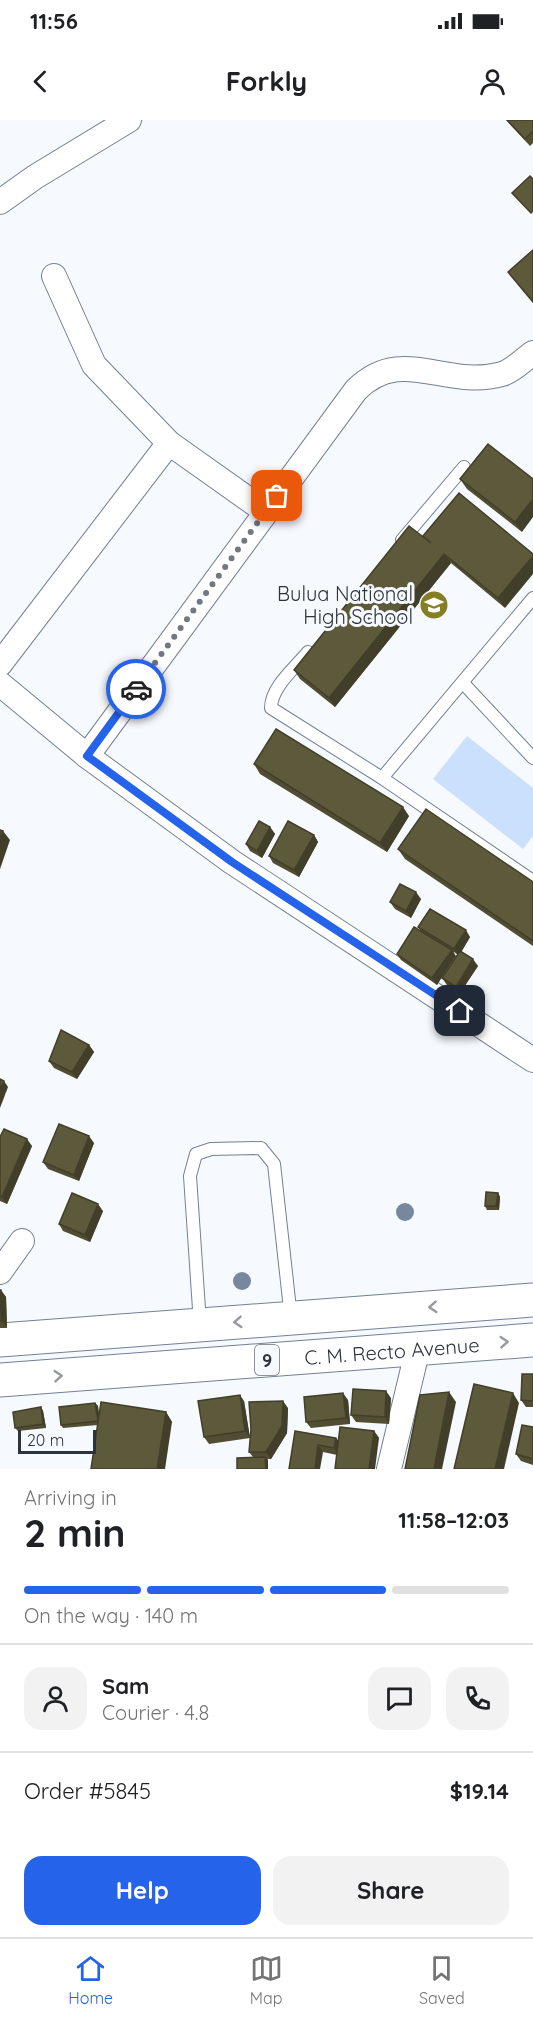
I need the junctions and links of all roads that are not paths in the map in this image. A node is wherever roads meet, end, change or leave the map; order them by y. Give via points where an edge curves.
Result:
1 (129, 120) edge
2 (0, 202) edge
3 (54, 276) dead end
4 (533, 353) edge
5 (168, 443) junction
6 (464, 467) dead end
7 (265, 511) junction
8 (396, 547) edge
9 (533, 598) edge
10 (314, 646) edge
11 (0, 664) edge
12 (0, 684) edge
13 (464, 684) junction
14 (87, 756) junction
15 (533, 758) edge
16 (382, 778) junction
17 (533, 881) edge
18 (533, 1060) edge
19 (22, 1241) dead end
20 (0, 1272) edge
21 (533, 1300) edge
22 (291, 1318) junction
23 (201, 1325) junction
24 (0, 1340) edge
25 (533, 1340) edge
26 (418, 1348) junction
27 (0, 1380) edge
28 (389, 1469) edge

1 - 2 street
3 - 5 street via 94,365
4 - 7 street via 504,374 471,379 401,367 371,375
5 - 7 street
5 - 11 street
6 - 8 lane
7 - 14 street
9 - 13 lane
10 - 16 lane via 276,690 271,708
12 - 14 street
13 - 15 lane
13 - 16 lane
14 - 18 street via 232,862
16 - 17 lane
19 - 20 street
21 -> 22 highway, C. M. Recto Avenue / 9
22 -> 23 highway, C. M. Recto Avenue / 9
22 - 23 lane via 274,1164 261,1148 211,1149 196,1154 190,1176
23 - 24 highway, C. M. Recto Avenue / 9
26 -> 25 highway, C. M. Recto Avenue / 9
27 -> 26 highway, C. M. Recto Avenue / 9
26 - 28 street

